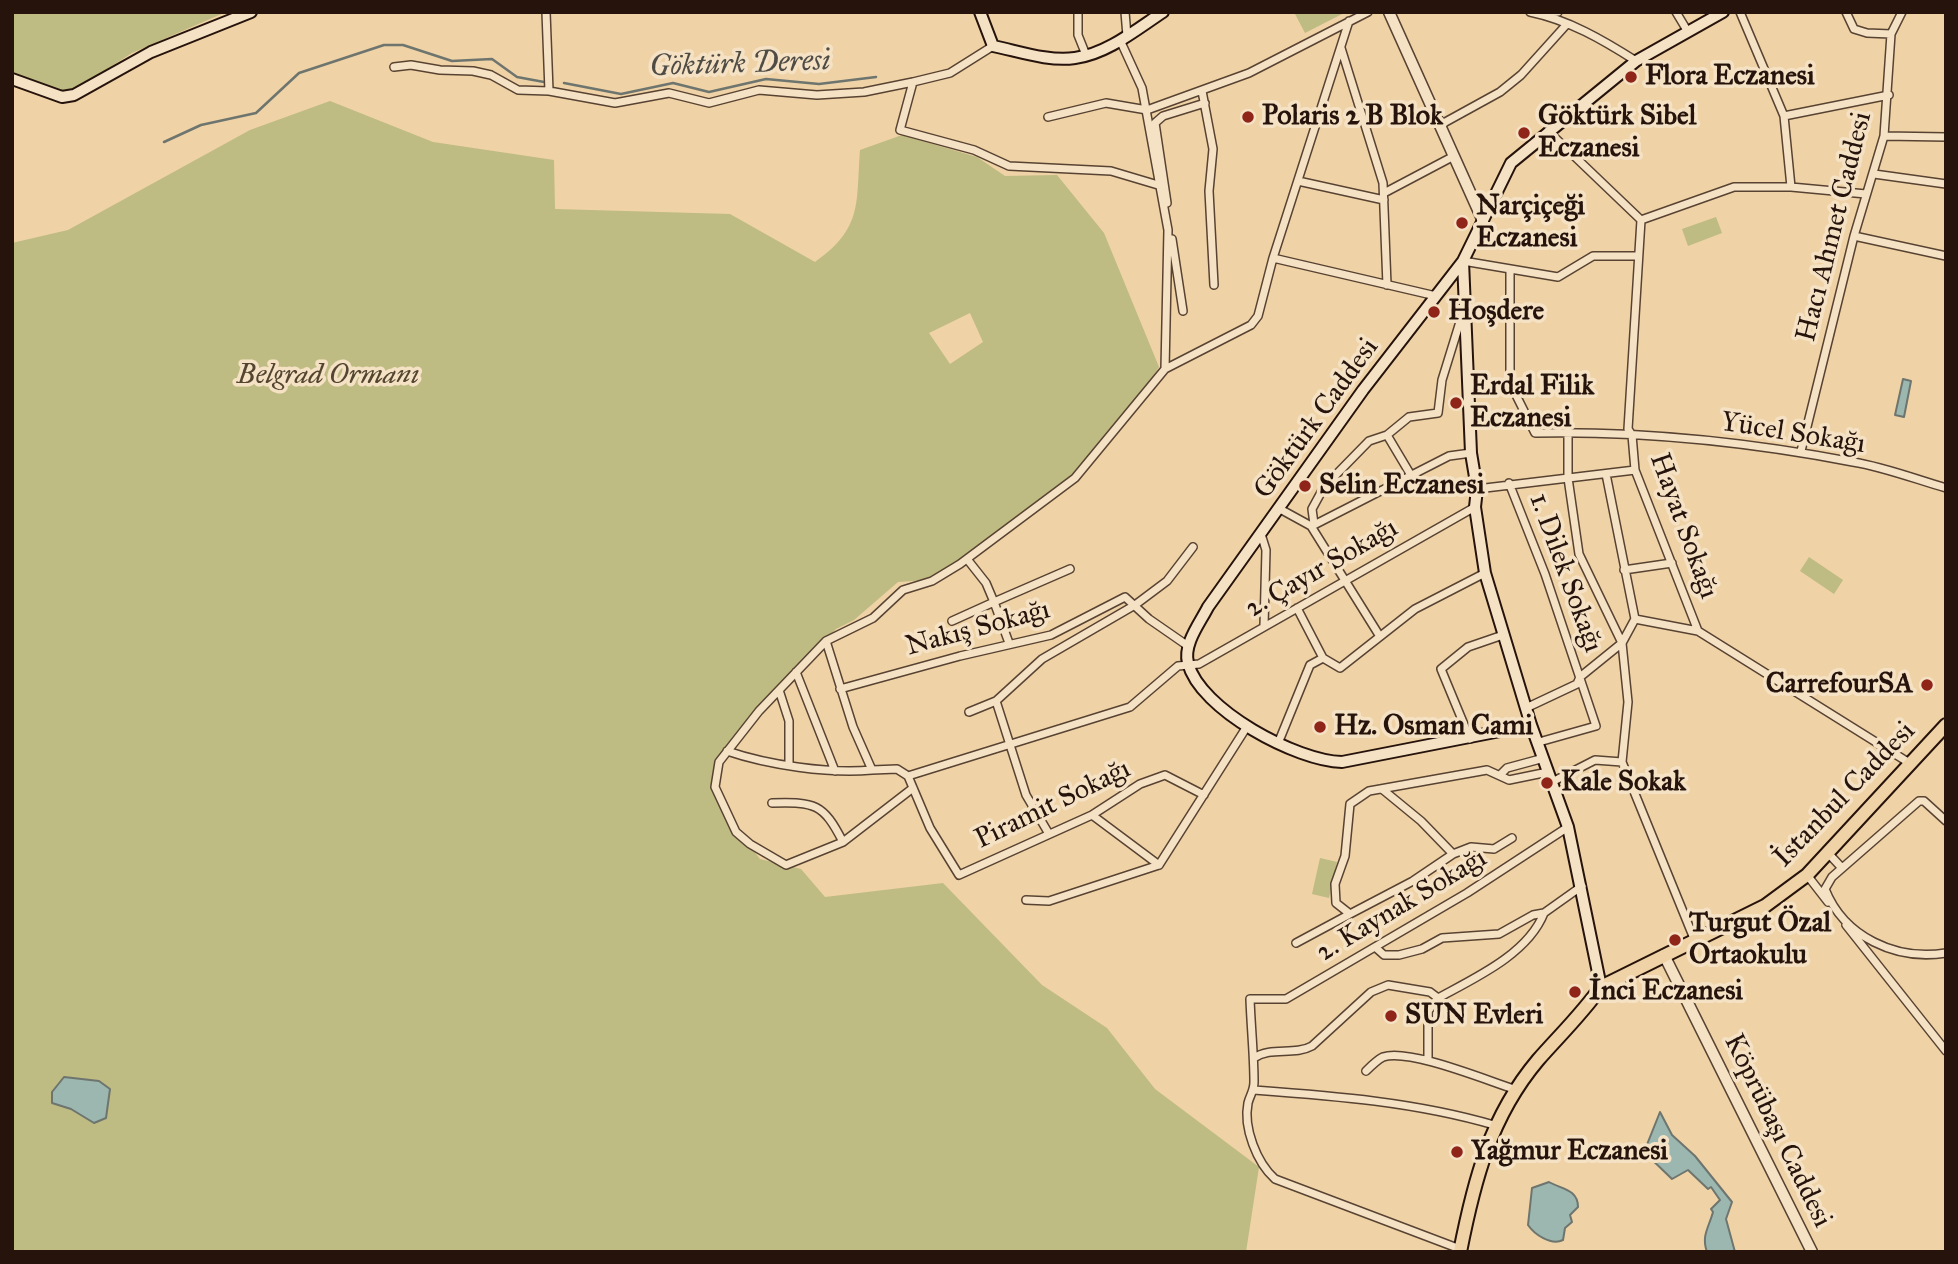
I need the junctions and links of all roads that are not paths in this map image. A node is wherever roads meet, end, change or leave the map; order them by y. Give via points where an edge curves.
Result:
1 (251, 12) edge
2 (546, 12) edge
3 (980, 12) edge
4 (1078, 12) edge
5 (1125, 12) edge
6 (1368, 12) edge
7 (1390, 12) edge
8 (1558, 12) edge
9 (1676, 12) edge
10 (1723, 12) edge
11 (1740, 12) edge
12 (1846, 12) edge
13 (1902, 12) edge
14 (1533, 13) edge
15 (1158, 14) edge
16 (1349, 21) junction
17 (1567, 24) junction
18 (1688, 32) junction
19 (1891, 34) junction
20 (1124, 38) junction
21 (993, 46) junction
22 (1341, 48) junction
23 (1086, 55) junction
24 (1636, 61) junction
25 (394, 67) dead end
26 (12, 79) edge
27 (913, 82) junction
28 (549, 91) junction
29 (1202, 91) junction
30 (1889, 95) junction
31 (1205, 103) junction
32 (1147, 110) junction
33 (1784, 116) junction
34 (1048, 117) dead end
35 (1440, 125) junction
36 (1548, 131) junction
37 (1884, 136) junction
38 (1946, 137) edge
39 (1454, 156) junction
40 (1874, 174) junction
41 (1298, 181) junction
42 (1946, 184) edge
43 (1158, 185) junction
44 (1791, 187) junction
45 (1866, 194) junction
46 (1384, 196) junction
47 (1641, 220) junction
48 (1483, 221) junction
49 (1854, 236) junction
50 (1638, 256) junction
51 (1946, 256) edge
52 (1273, 258) junction
53 (1464, 261) junction
54 (1510, 269) junction
55 (1213, 285) dead end
56 (1387, 285) junction
57 (1436, 296) junction
58 (1465, 306) junction
59 (1183, 311) dead end
60 (1165, 369) junction
61 (1568, 432) junction
62 (1387, 435) junction
63 (1632, 435) junction
64 (1801, 452) junction
65 (1471, 453) junction
66 (1635, 470) junction
67 (1606, 474) junction
68 (1412, 477) junction
69 (1568, 478) junction
70 (1510, 483) junction
71 (1946, 488) edge
72 (1477, 489) junction
73 (1475, 507) junction
74 (1280, 509) junction
75 (1312, 525) junction
76 (1261, 534) junction
77 (1193, 547) dead end
78 (967, 559) junction
79 (1672, 563) junction
80 (1070, 569) dead end
81 (1624, 570) junction
82 (1485, 573) junction
83 (1344, 581) junction
84 (994, 602) junction
85 (1135, 605) junction
86 (1297, 608) junction
87 (1635, 619) junction
88 (952, 621) dead end
89 (1264, 626) junction
90 (1698, 631) junction
91 (1380, 635) junction
92 (1503, 635) junction
93 (826, 641) junction
94 (1009, 643) junction
95 (1622, 643) junction
96 (1188, 646) junction
97 (1323, 658) junction
98 (1188, 663) junction
99 (796, 672) junction
100 (1580, 677) junction
101 (840, 689) junction
102 (779, 690) junction
103 (996, 701) junction
104 (1526, 708) junction
105 (969, 712) dead end
106 (1531, 725) junction
107 (1946, 725) edge
108 (1246, 728) junction
109 (1470, 738) junction
110 (1279, 741) junction
111 (1539, 742) junction
112 (1012, 745) junction
113 (727, 751) junction
114 (1544, 758) junction
115 (1622, 762) junction
116 (789, 764) junction
117 (1912, 764) junction
118 (872, 769) junction
119 (835, 771) junction
120 (1501, 774) junction
121 (908, 776) junction
122 (1550, 777) junction
123 (913, 788) junction
124 (1382, 789) junction
125 (1204, 795) junction
126 (772, 803) dead end
127 (1092, 815) junction
128 (1946, 821) edge
129 (1569, 828) junction
130 (1049, 835) junction
131 (1512, 838) dead end
132 (843, 842) junction
133 (1828, 853) junction
134 (1453, 854) junction
135 (1159, 865) junction
136 (1842, 868) junction
137 (1807, 875) junction
138 (1582, 885) junction
139 (1026, 900) dead end
140 (1544, 913) junction
141 (1350, 915) junction
142 (1695, 941) junction
143 (1296, 943) dead end
144 (1375, 947) junction
145 (1946, 953) edge
146 (1664, 956) junction
147 (1601, 987) junction
148 (1438, 998) junction
149 (1946, 1051) edge
150 (1254, 1058) junction
151 (1428, 1060) junction
152 (1366, 1071) dead end
153 (1254, 1090) junction
154 (1517, 1090) junction
155 (1494, 1125) junction
156 (1460, 1250) edge
157 (1812, 1252) edge

1 - 26 main road via 151,52 74,95 62,97
2 - 28 street
3 - 21 main road
4 - 23 street via 1078,35
5 - 20 street
6 - 16 street
7 - 35 street
8 - 14 street
9 - 18 street
10 - 18 main road, Göktürk Caddesi
11 - 33 street
12 - 19 street via 1854,29
13 - 19 street, Hacı Ahmet Caddesi
14 - 17 street
15 - 20 main road
16 - 22 street
16 - 29 street via 1249,73
17 - 24 street
17 - 35 street via 1500,92
18 - 24 main road, Göktürk Caddesi
19 - 30 street, Hacı Ahmet Caddesi
20 - 23 main road
20 - 32 street
21 - 23 main road via 1058,58
21 - 27 street via 950,73
22 - 41 street
22 - 46 street
24 - 36 main road, Göktürk Caddesi
25 - 28 street via 473,71 518,90
27 - 28 street via 817,95 759,90 709,103 669,93 615,103
27 - 43 street via 900,130 974,150 1009,166 1111,172
29 - 31 street
29 - 32 street
30 - 33 street
30 - 37 street, Hacı Ahmet Caddesi
31 - 55 street via 1213,149 1209,191
31 - 59 street via 1155,123
32 - 34 street via 1106,103
32 - 43 street
33 - 44 street
35 - 39 street
36 - 47 street
36 - 48 main road, Göktürk Caddesi via 1511,163
37 - 38 street
37 - 40 street, Hacı Ahmet Caddesi
39 - 46 street
39 - 48 street
40 - 42 street
40 - 45 street, Hacı Ahmet Caddesi
41 - 46 street
41 - 52 street
43 - 60 street via 1168,230
44 - 45 street
44 - 47 street via 1734,187
45 - 49 street, Hacı Ahmet Caddesi
46 - 56 street
47 - 50 street, Hayat Sokağı
48 - 53 main road, Göktürk Caddesi
49 - 51 street
49 - 64 street, Hacı Ahmet Caddesi
50 - 54 street via 1593,256 1558,276
50 - 63 street, Hayat Sokağı via 1628,429
52 - 56 street
52 - 60 street via 1258,316 1251,325
53 - 54 street
53 - 57 main road, Göktürk Caddesi
53 - 58 main road
54 - 61 street, Yücel Sokağı via 1510,383 1535,433
56 - 57 street
57 - 74 main road, Göktürk Caddesi
58 - 62 street via 1449,351 1438,413 1409,417
58 - 65 main road
60 - 78 street via 1074,478
61 - 63 street, Yücel Sokağı
61 - 69 street
62 - 68 street
62 - 75 street via 1368,441 1324,487 1312,509
63 - 64 street, Yücel Sokağı
63 - 66 street, Hayat Sokağı
64 - 71 street, Yücel Sokağı
65 - 68 street via 1449,456
65 - 72 main road
66 - 67 street
66 - 79 street, Hayat Sokağı
67 - 69 street
67 - 81 street
68 - 75 street
69 - 70 street
69 - 95 street via 1579,554
70 - 72 street
70 - 100 street, 1. Dilek Sokağı
72 - 73 main road
73 - 82 main road
73 - 83 street, 2. Çayır Sokağı
74 - 75 street
74 - 76 main road, Göktürk Caddesi
75 - 83 street
76 - 89 street via 1266,551
76 - 96 main road, Göktürk Caddesi via 1208,607
77 - 85 street via 1167,580
78 - 84 street
78 - 93 street via 932,581 903,590 873,618
79 - 81 street
79 - 90 street, Hayat Sokağı
80 - 84 street
81 - 87 street
82 - 91 street via 1415,609
82 - 92 main road
83 - 86 street, 2. Çayır Sokağı
83 - 91 street
84 - 88 street
84 - 94 street
85 - 94 street, Nakış Sokağı via 1125,597 1051,635
85 - 96 street
85 - 103 street via 1042,659
86 - 89 street, 2. Çayır Sokağı
86 - 97 street
87 - 90 street
87 - 95 street
89 - 98 street, 2. Çayır Sokağı via 1199,664
90 - 117 street
91 - 97 street via 1340,667
92 - 104 main road
92 - 109 street via 1468,646 1441,669
93 - 99 street
93 - 101 street
94 - 101 street, Nakış Sokağı
95 - 100 street
95 - 115 street via 1628,702
96 - 98 main road, Göktürk Caddesi
97 - 110 street via 1310,666
98 - 108 main road via 1220,709
98 - 112 street via 1178,666 1130,707
99 - 102 street
99 - 119 street
100 - 104 street via 1577,684
100 - 111 street, 1. Dilek Sokağı via 1595,726
101 - 118 street
102 - 113 street
102 - 116 street via 789,721
103 - 105 street
103 - 112 street
104 - 106 main road
106 - 109 main road
106 - 111 main road
107 - 117 main road, İstanbul Caddesi
108 - 110 main road
108 - 125 street
109 - 110 main road via 1342,762 1313,758
111 - 114 main road
112 - 121 street
112 - 130 street via 1026,795
113 - 116 street via 748,759
113 - 132 street via 716,770 715,787 730,823 750,844 786,864
114 - 120 street via 1507,768
114 - 122 main road
115 - 122 street via 1595,760
115 - 142 street
116 - 119 street
117 - 133 main road, İstanbul Caddesi
118 - 119 street
118 - 121 street via 897,769
120 - 122 street via 1509,780
120 - 124 street via 1487,770
121 - 123 street
122 - 129 main road
123 - 130 street, Piramit Sokağı via 930,828 959,874
123 - 132 street
124 - 134 street
124 - 141 street via 1357,796 1350,804 1345,856 1333,895
125 - 127 street, Piramit Sokağı via 1166,775 1140,784
125 - 135 street
126 - 132 street via 806,802 830,816
127 - 130 street, Piramit Sokağı
127 - 135 street
128 - 136 street via 1919,801
129 - 138 main road
129 - 144 street, 2. Kaynak Sokağı
131 - 134 street via 1494,849 1471,847
133 - 136 street
133 - 137 main road, İstanbul Caddesi
134 - 141 street
135 - 139 street via 1049,901
136 - 145 street via 1825,889 1857,932 1899,953
137 - 142 main road, İstanbul Caddesi via 1765,906
137 - 149 street
138 - 140 street
138 - 147 main road
140 - 144 street via 1499,934 1442,937 1399,955 1384,954
140 - 148 street via 1525,943
141 - 143 street
142 - 146 main road, İstanbul Caddesi
144 - 150 street, 2. Kaynak Sokağı via 1286,999 1250,999
146 - 147 main road, İstanbul Caddesi
146 - 157 street, Köprübaşı Caddesi
147 - 154 main road, İstanbul Caddesi
148 - 150 street via 1430,992 1388,985 1371,992 1301,1052 1261,1053
148 - 151 street via 1429,1011
150 - 153 street
151 - 152 street via 1392,1055 1380,1058
151 - 154 street
153 - 155 street via 1343,1095
153 - 156 street via 1249,1122 1258,1159 1275,1179
154 - 155 main road, İstanbul Caddesi
155 - 156 main road, İstanbul Caddesi via 1469,1202

